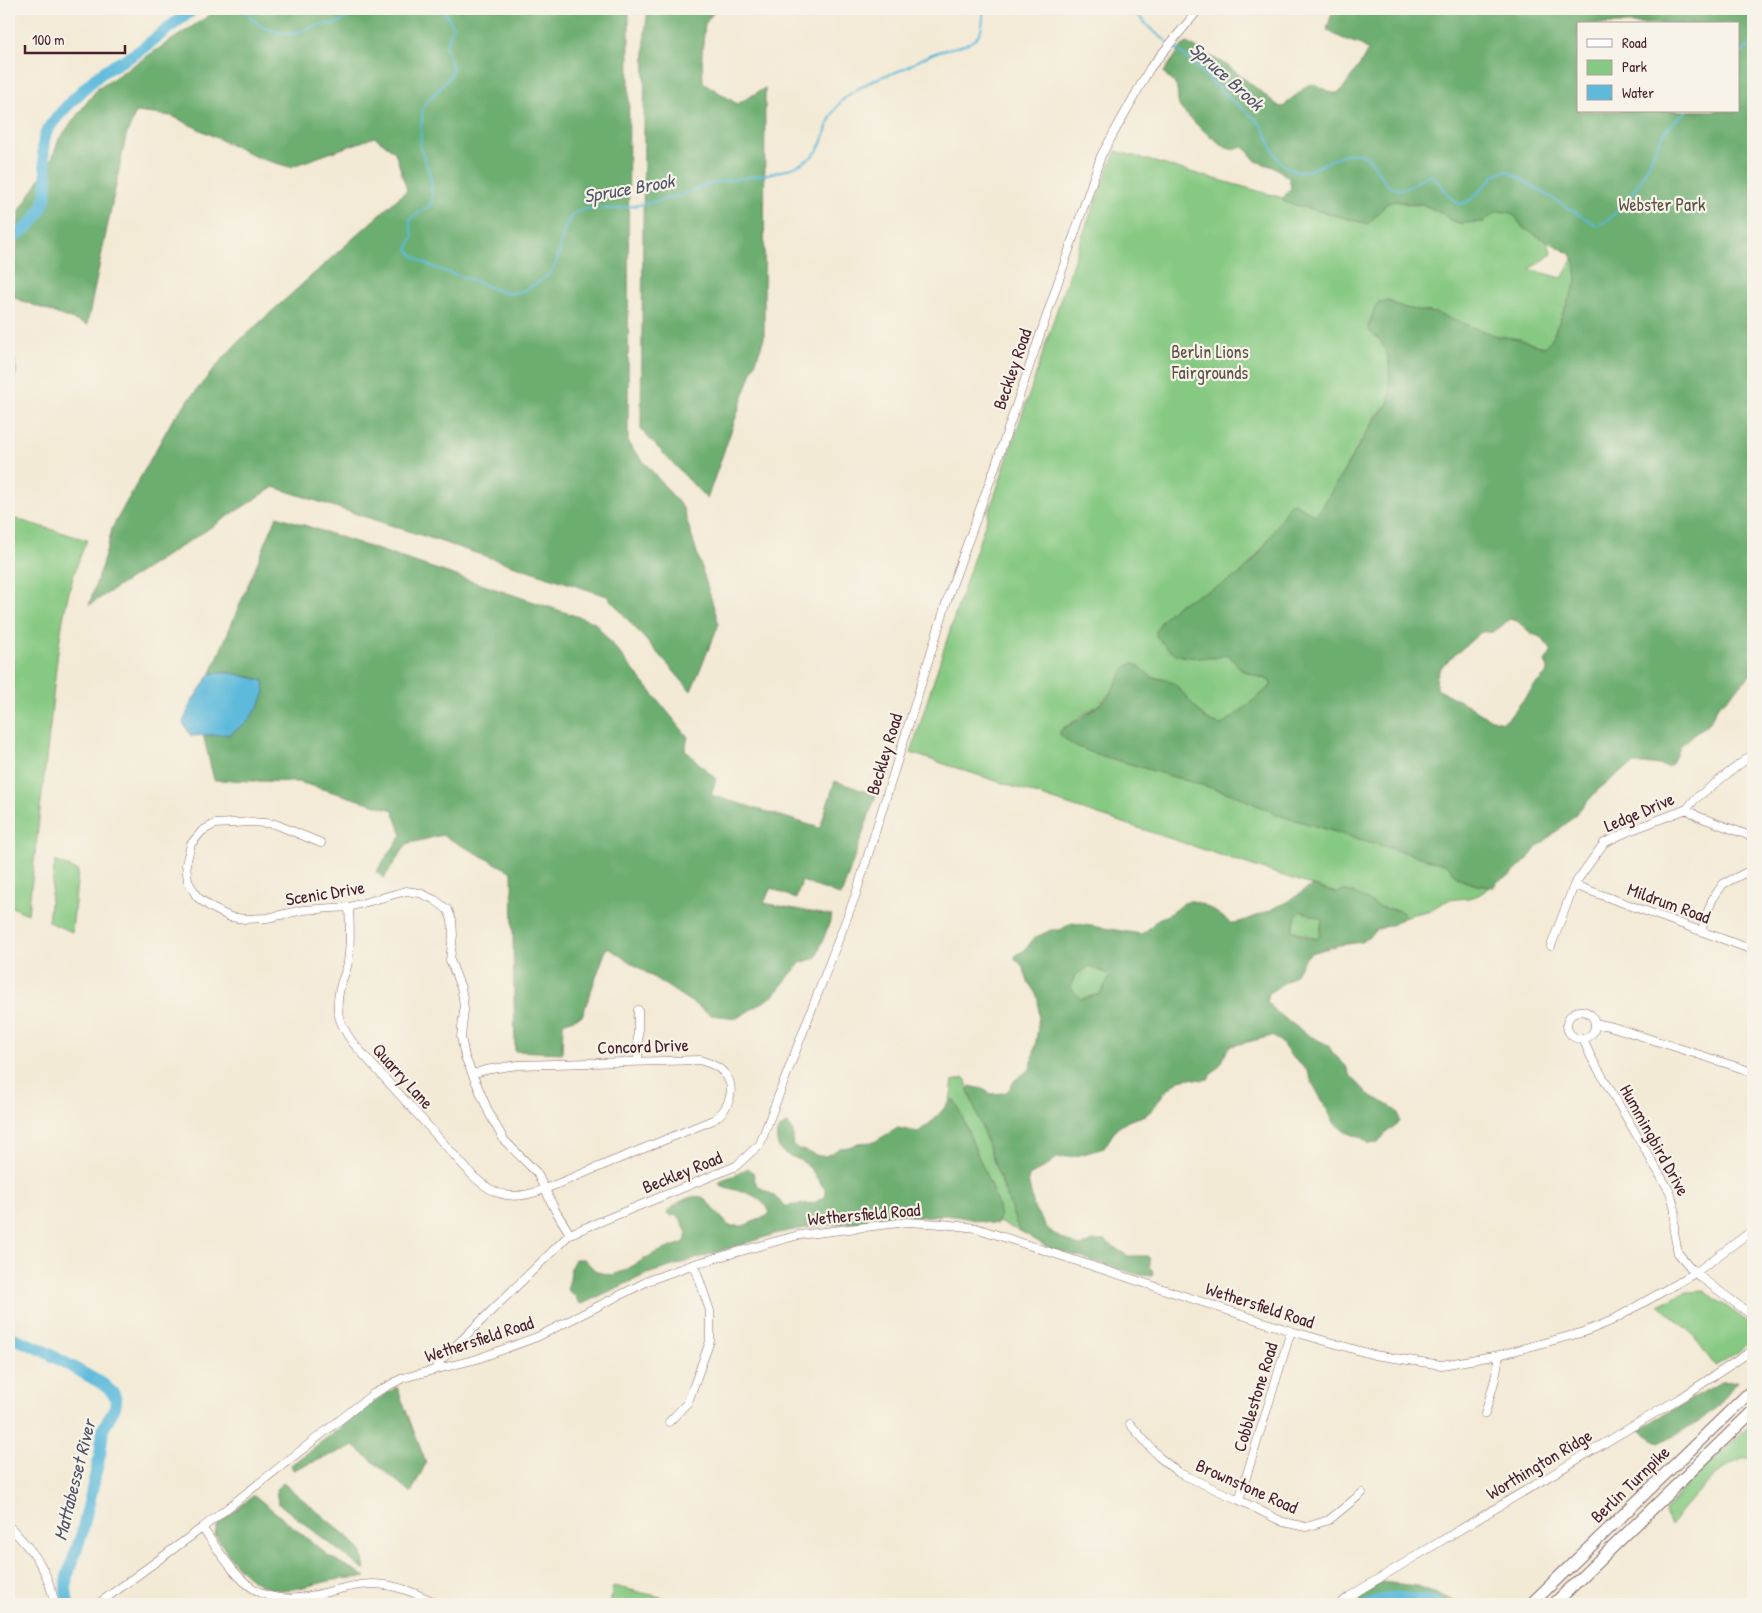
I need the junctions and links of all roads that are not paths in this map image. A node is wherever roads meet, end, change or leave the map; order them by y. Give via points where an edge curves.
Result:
1 (1199, 9) edge
2 (1753, 754) edge
3 (1687, 809) junction
4 (1753, 837) edge
5 (321, 843) dead end
6 (1753, 870) edge
7 (1574, 885) junction
8 (349, 907) junction
9 (1701, 931) junction
10 (1551, 946) dead end
11 (1753, 950) edge
12 (638, 1010) dead end
13 (1595, 1023) junction
14 (1583, 1039) junction
15 (638, 1061) junction
16 (1753, 1072) edge
17 (473, 1074) junction
18 (545, 1189) junction
19 (1753, 1230) edge
20 (570, 1234) junction
21 (694, 1264) junction
22 (1695, 1273) junction
23 (1753, 1316) edge
24 (1291, 1331) junction
25 (1753, 1350) edge
26 (1499, 1356) junction
27 (435, 1369) junction
28 (1753, 1389) edge
29 (1753, 1411) edge
30 (1485, 1414) dead end
31 (669, 1422) dead end
32 (1130, 1424) dead end
33 (1362, 1493) dead end
34 (1240, 1500) junction
35 (9, 1526) edge
36 (202, 1528) junction
37 (55, 1604) edge
38 (98, 1604) edge
39 (438, 1604) edge
40 (1340, 1604) edge
41 (1531, 1604) edge
42 (1554, 1604) edge

1 - 20 street, Beckley Road via 1150,68 1101,156 950,591 856,894 760,1144 736,1166
2 - 3 street, Ledge Drive via 1695,798
3 - 4 street via 1697,816
3 - 7 street, Ledge Drive via 1604,843
5 - 8 street, Scenic Drive via 275,824 215,824 202,831 191,844 186,864 188,882 197,897 230,917 267,918 303,910
6 - 9 street via 1723,884 1712,900
7 - 9 street, Mildrum Road
7 - 10 street, Ledge Drive
8 - 17 street, Scenic Drive via 406,891 427,897 448,910 453,935 450,960 463,998 461,1037
8 - 18 street, Quarry Lane via 350,951 337,1004 343,1030 484,1186 494,1192 518,1196
9 - 11 street, Mildrum Road
12 - 15 street
13 - 14 street via 1593,1032
13 - 14 street, Hummingbird Drive via 1585,1012 1570,1016 1569,1032
13 - 16 street, Hummingbird Drive
14 - 22 street, Hummingbird Drive via 1670,1192 1675,1209 1674,1232 1678,1253
15 - 17 street, Concord Drive via 518,1065
15 - 18 street, Concord Drive via 700,1060 713,1064 727,1076 730,1092 727,1106 713,1120
17 - 18 street, Scenic Drive via 504,1140 537,1173
18 - 20 street, Scenic Drive
19 - 22 street, Wethersfield Road
20 - 27 street, Beckley Road
21 - 24 street, Wethersfield Road via 799,1235 908,1222 942,1224 976,1228
21 - 27 street, Wethersfield Road via 650,1280 537,1337 476,1359
21 - 31 street via 710,1311 710,1341 688,1402
22 - 23 street, Hummingbird Drive
22 - 26 street, Wethersfield Road via 1620,1316 1584,1332
24 - 26 street, Wethersfield Road via 1374,1355 1442,1365
24 - 34 street, Cobblestone Road
25 - 40 street, Worthington Ridge via 1685,1395
26 - 30 street
27 - 36 street, Wethersfield Road via 404,1378 373,1394
28 - 41 highway, Berlin Turnpike
29 - 42 highway, Berlin Turnpike
32 - 34 street, Brownstone Road via 1159,1457 1179,1473
33 - 34 street, Brownstone Road via 1329,1520 1306,1527 1283,1522
35 - 37 street via 41,1564
36 - 38 street, Wethersfield Road
36 - 39 street via 244,1581 267,1596 298,1600 340,1588 374,1584 409,1591

